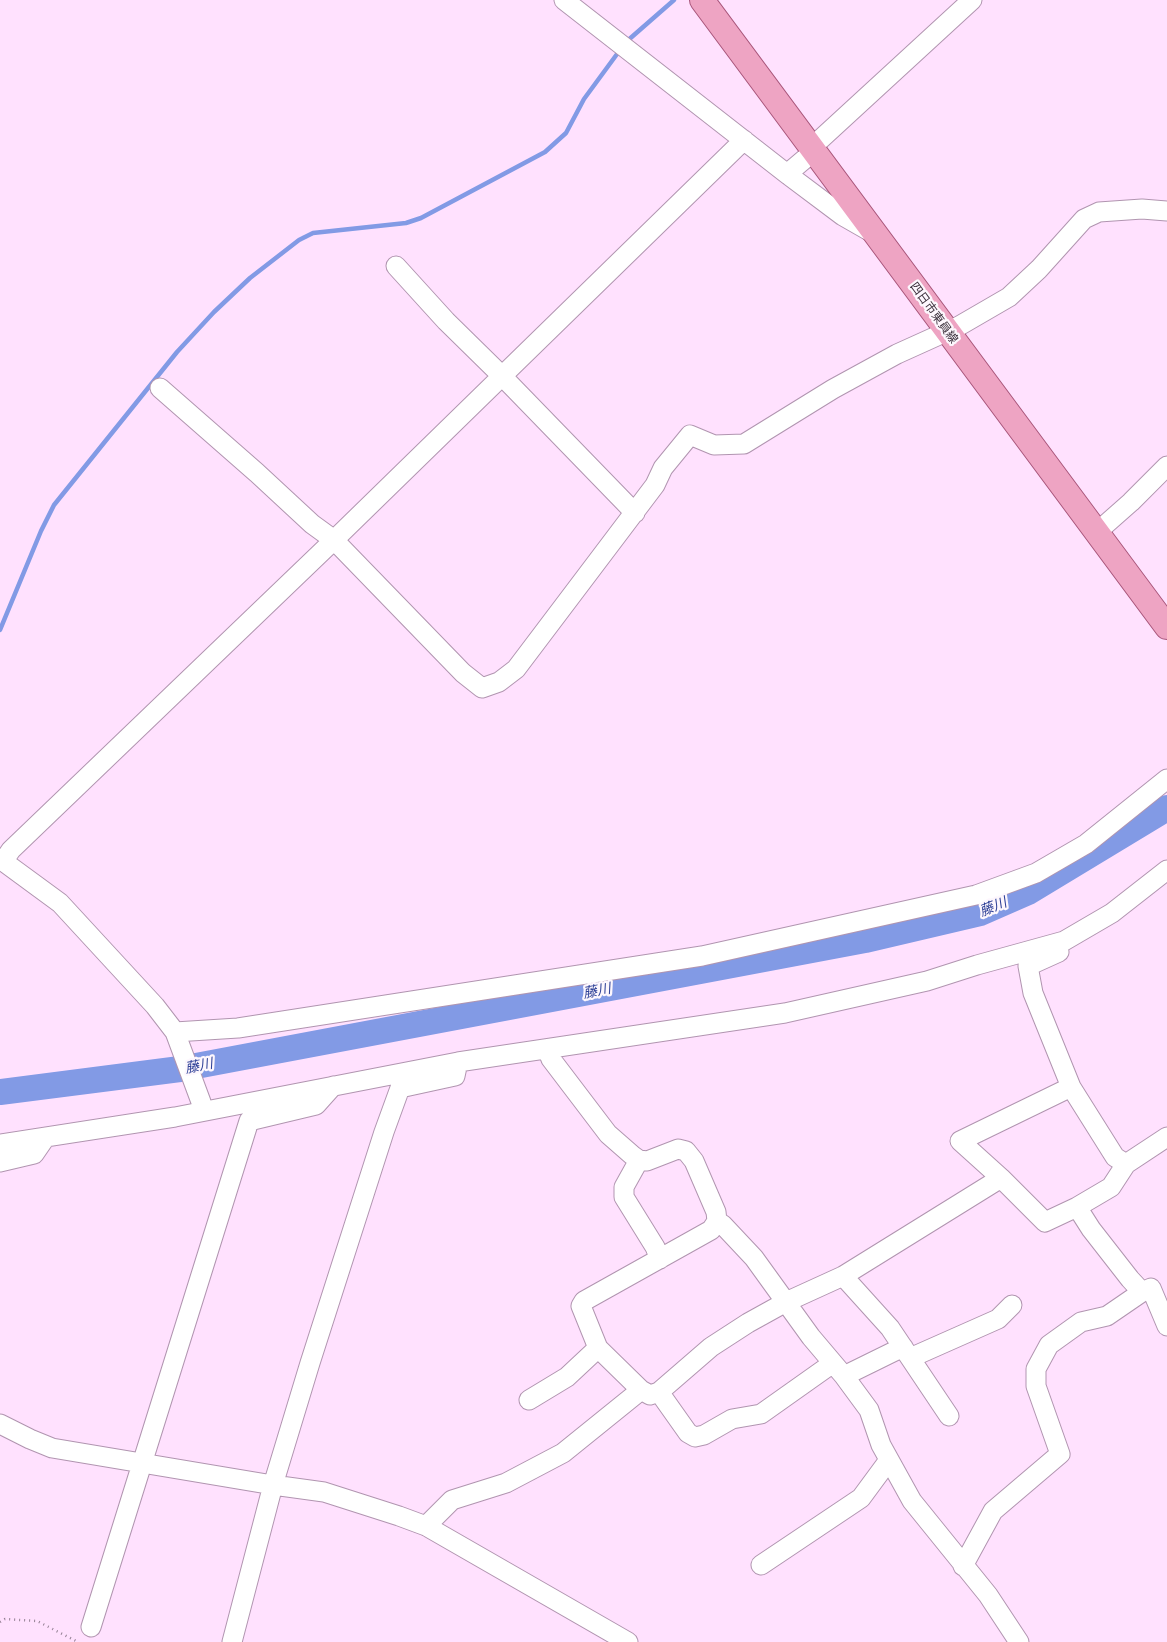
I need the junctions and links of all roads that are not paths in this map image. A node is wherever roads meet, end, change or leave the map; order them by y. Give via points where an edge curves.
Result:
1 (564, 0) edge
2 (702, 0) edge
3 (972, 0) edge
4 (744, 140) junction
5 (812, 150) junction
6 (787, 174) junction
7 (1167, 211) edge
8 (875, 234) junction
9 (396, 266) dead end
10 (947, 331) junction
11 (502, 376) junction
12 (160, 388) dead end
13 (1167, 466) edge
14 (634, 512) junction
15 (1097, 532) junction
16 (334, 540) junction
17 (1167, 627) edge
18 (1167, 779) edge
19 (2, 859) edge
20 (1167, 870) edge
21 (1064, 941) junction
22 (977, 965) junction
23 (1028, 966) junction
24 (177, 1038) junction
25 (547, 1049) junction
26 (458, 1062) junction
27 (333, 1086) junction
28 (1071, 1087) junction
29 (201, 1106) junction
30 (1167, 1137) edge
31 (45, 1138) junction
32 (0, 1144) edge
33 (639, 1160) junction
34 (0, 1162) edge
35 (1126, 1164) junction
36 (1001, 1178) junction
37 (1077, 1207) junction
38 (717, 1221) junction
39 (660, 1259) junction
40 (843, 1276) junction
41 (1153, 1290) edge
42 (786, 1302) junction
43 (1012, 1305) dead end
44 (1167, 1326) edge
45 (598, 1348) junction
46 (906, 1352) junction
47 (839, 1370) junction
48 (650, 1391) junction
49 (529, 1400) dead end
50 (950, 1416) dead end
51 (0, 1424) edge
52 (889, 1460) junction
53 (142, 1464) junction
54 (273, 1485) junction
55 (426, 1526) junction
56 (761, 1565) dead end
57 (963, 1566) junction
58 (91, 1627) dead end
59 (232, 1642) edge
60 (628, 1642) edge
61 (1019, 1642) edge

1 - 4 street
2 - 5 main road, 四日市東員線
3 - 5 street
4 - 6 street
4 - 11 street
5 - 6 street
5 - 8 main road, 四日市東員線
6 - 8 street via 843,216
7 - 10 street via 1099,212 1084,219 1009,297
8 - 10 main road, 四日市東員線
9 - 11 street
10 - 14 street via 833,389 744,444 714,445 690,435
10 - 15 main road, 四日市東員線
11 - 14 street
11 - 16 street
12 - 16 street
13 - 15 street
14 - 16 street via 516,669 499,682 482,688 463,673
15 - 17 main road, 四日市東員線
16 - 19 street
18 - 24 street via 1086,844 1036,873 976,895 702,956
19 - 24 street via 60,903 155,1006
20 - 21 street via 1112,913
21 - 22 street
21 - 23 street via 1061,951
22 - 23 street via 991,973
22 - 25 street via 927,981 785,1013
23 - 28 street via 1033,993
24 - 29 street
25 - 26 street
25 - 33 street via 551,1059 608,1134
26 - 27 street
26 - 54 street via 455,1076 400,1088
27 - 29 street
27 - 53 street via 316,1105 249,1121
28 - 35 street via 1115,1157
28 - 36 street via 960,1141
29 - 31 street via 176,1117
30 - 35 street
31 - 32 street
31 - 34 street via 34,1154
33 - 38 street via 648,1161 678,1149 686,1151 694,1161
33 - 39 street via 624,1188 624,1197
35 - 37 street via 1111,1187
36 - 37 street via 1044,1222
36 - 40 street
37 - 41 street via 1091,1229
38 - 39 street via 711,1230
38 - 42 street via 754,1258
39 - 45 street via 581,1306
40 - 42 street
40 - 46 street via 890,1328
41 - 44 street
41 - 57 street via 1107,1316 1081,1322 1049,1345 1036,1370 1036,1386 1060,1454 993,1511
42 - 47 street
42 - 48 street via 711,1347
43 - 46 street via 998,1319
45 - 48 street
45 - 49 street via 567,1377
46 - 47 street
46 - 50 street
47 - 48 street via 761,1414 732,1418 695,1437
47 - 52 street via 869,1410
48 - 55 street via 563,1452 506,1484 452,1500
51 - 53 street via 52,1448
52 - 56 street via 861,1498
52 - 57 street via 912,1502
53 - 54 street
53 - 58 street
54 - 55 street via 324,1492
54 - 59 street
55 - 60 street
57 - 61 street

